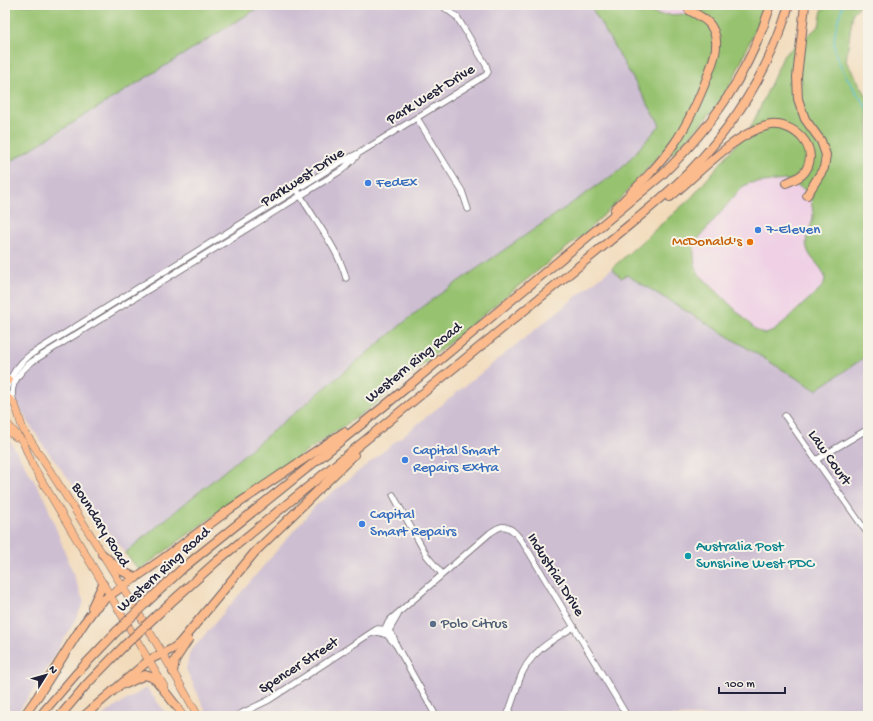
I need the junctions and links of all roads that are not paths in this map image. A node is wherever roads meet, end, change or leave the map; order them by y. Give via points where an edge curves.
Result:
1 (771, 5) edge
2 (789, 5) edge
3 (805, 5) edge
4 (446, 8) dead end
5 (689, 10) dead end
6 (417, 118) junction
7 (361, 152) junction
8 (786, 183) dead end
9 (296, 190) junction
10 (807, 195) dead end
11 (300, 196) junction
12 (468, 209) dead end
13 (584, 241) junction
14 (577, 268) junction
15 (346, 278) dead end
16 (86, 324) junction
17 (7, 381) edge
18 (5, 391) edge
19 (5, 397) edge
20 (14, 402) junction
21 (388, 403) junction
22 (16, 410) junction
23 (785, 416) dead end
24 (5, 421) edge
25 (868, 429) edge
26 (5, 432) edge
27 (375, 432) junction
28 (23, 442) junction
29 (816, 460) junction
30 (393, 495) dead end
31 (868, 534) edge
32 (102, 554) junction
33 (442, 574) junction
34 (136, 578) junction
35 (103, 584) junction
36 (123, 587) junction
37 (110, 596) junction
38 (219, 597) junction
39 (82, 626) junction
40 (574, 627) junction
41 (386, 632) junction
42 (162, 653) junction
43 (149, 660) junction
44 (173, 672) junction
45 (115, 690) junction
46 (177, 708) junction
47 (24, 716) edge
48 (40, 716) edge
49 (60, 716) edge
50 (84, 716) edge
51 (183, 716) edge
52 (198, 716) edge
53 (236, 716) edge
54 (436, 716) edge
55 (507, 716) edge
56 (627, 716) edge

1 - 13 highway, Western Ring Road via 754,52 712,121 662,175
2 - 14 highway, Western Ring Road via 776,41 755,85 714,145 687,175
3 - 10 highway via 797,77 798,99 806,120 821,141 826,155 824,168
4 - 6 street, Park West Drive via 457,17 488,72
5 - 13 highway via 712,26 716,39 715,56 697,101 668,152 650,174
6 - 7 street, Park West Drive
6 - 12 street via 462,191
7 - 9 street, Parkwest Drive
7 - 11 street, Parkwest Drive via 342,170
8 - 14 highway via 806,170 809,163 809,148 801,136 786,126 771,125 762,128 729,146 685,185
9 - 11 street
9 - 16 street, Parkwest Drive
11 - 15 street via 336,254
11 - 16 street, Parkwest Drive
13 - 21 highway, Western Ring Road
14 - 27 highway, Western Ring Road
16 - 17 street, Parkwest Drive via 23,361
16 - 20 street, Parkwest Drive via 24,369 11,391
17 - 18 street, Parkwest Drive
19 - 20 main road
20 - 22 main road, Boundary Road
21 - 34 highway via 230,509
21 - 48 highway, Western Ring Road, bridge via 183,568 117,631
22 - 24 main road via 13,417
22 - 32 main road, Boundary Road via 23,429
23 - 29 street, Law Court
24 - 28 main road, Boundary Road
25 - 29 street
26 - 28 main road
27 - 38 highway via 337,473 266,541
27 - 49 highway, Western Ring Road, bridge via 217,561 159,612 87,684
28 - 35 main road, Boundary Road via 33,466
29 - 31 street, Law Court
30 - 33 street via 427,556
32 - 34 highway via 122,571
32 - 36 main road, Boundary Road
33 - 40 street, Industrial Drive via 490,533 499,527 505,527 511,530 529,552
33 - 41 street, Industrial Drive via 390,620
34 - 36 highway
35 - 37 main road, Boundary Road
35 - 39 highway
36 - 37 highway
36 - 42 main road, Boundary Road
37 - 39 highway via 98,605
37 - 43 main road, Boundary Road
38 - 42 highway via 180,644
38 - 44 highway via 177,656
39 - 47 highway
40 - 55 street via 544,645 528,663
40 - 56 street, Industrial Drive
41 - 53 street, Spencer Street via 372,633 269,700
41 - 54 street
42 - 43 highway
42 - 44 main road, Boundary Road
43 - 45 highway
43 - 46 main road, Boundary Road
44 - 52 main road, Boundary Road
45 - 46 highway via 132,680 148,676 156,680
45 - 50 highway
46 - 51 main road, Boundary Road

